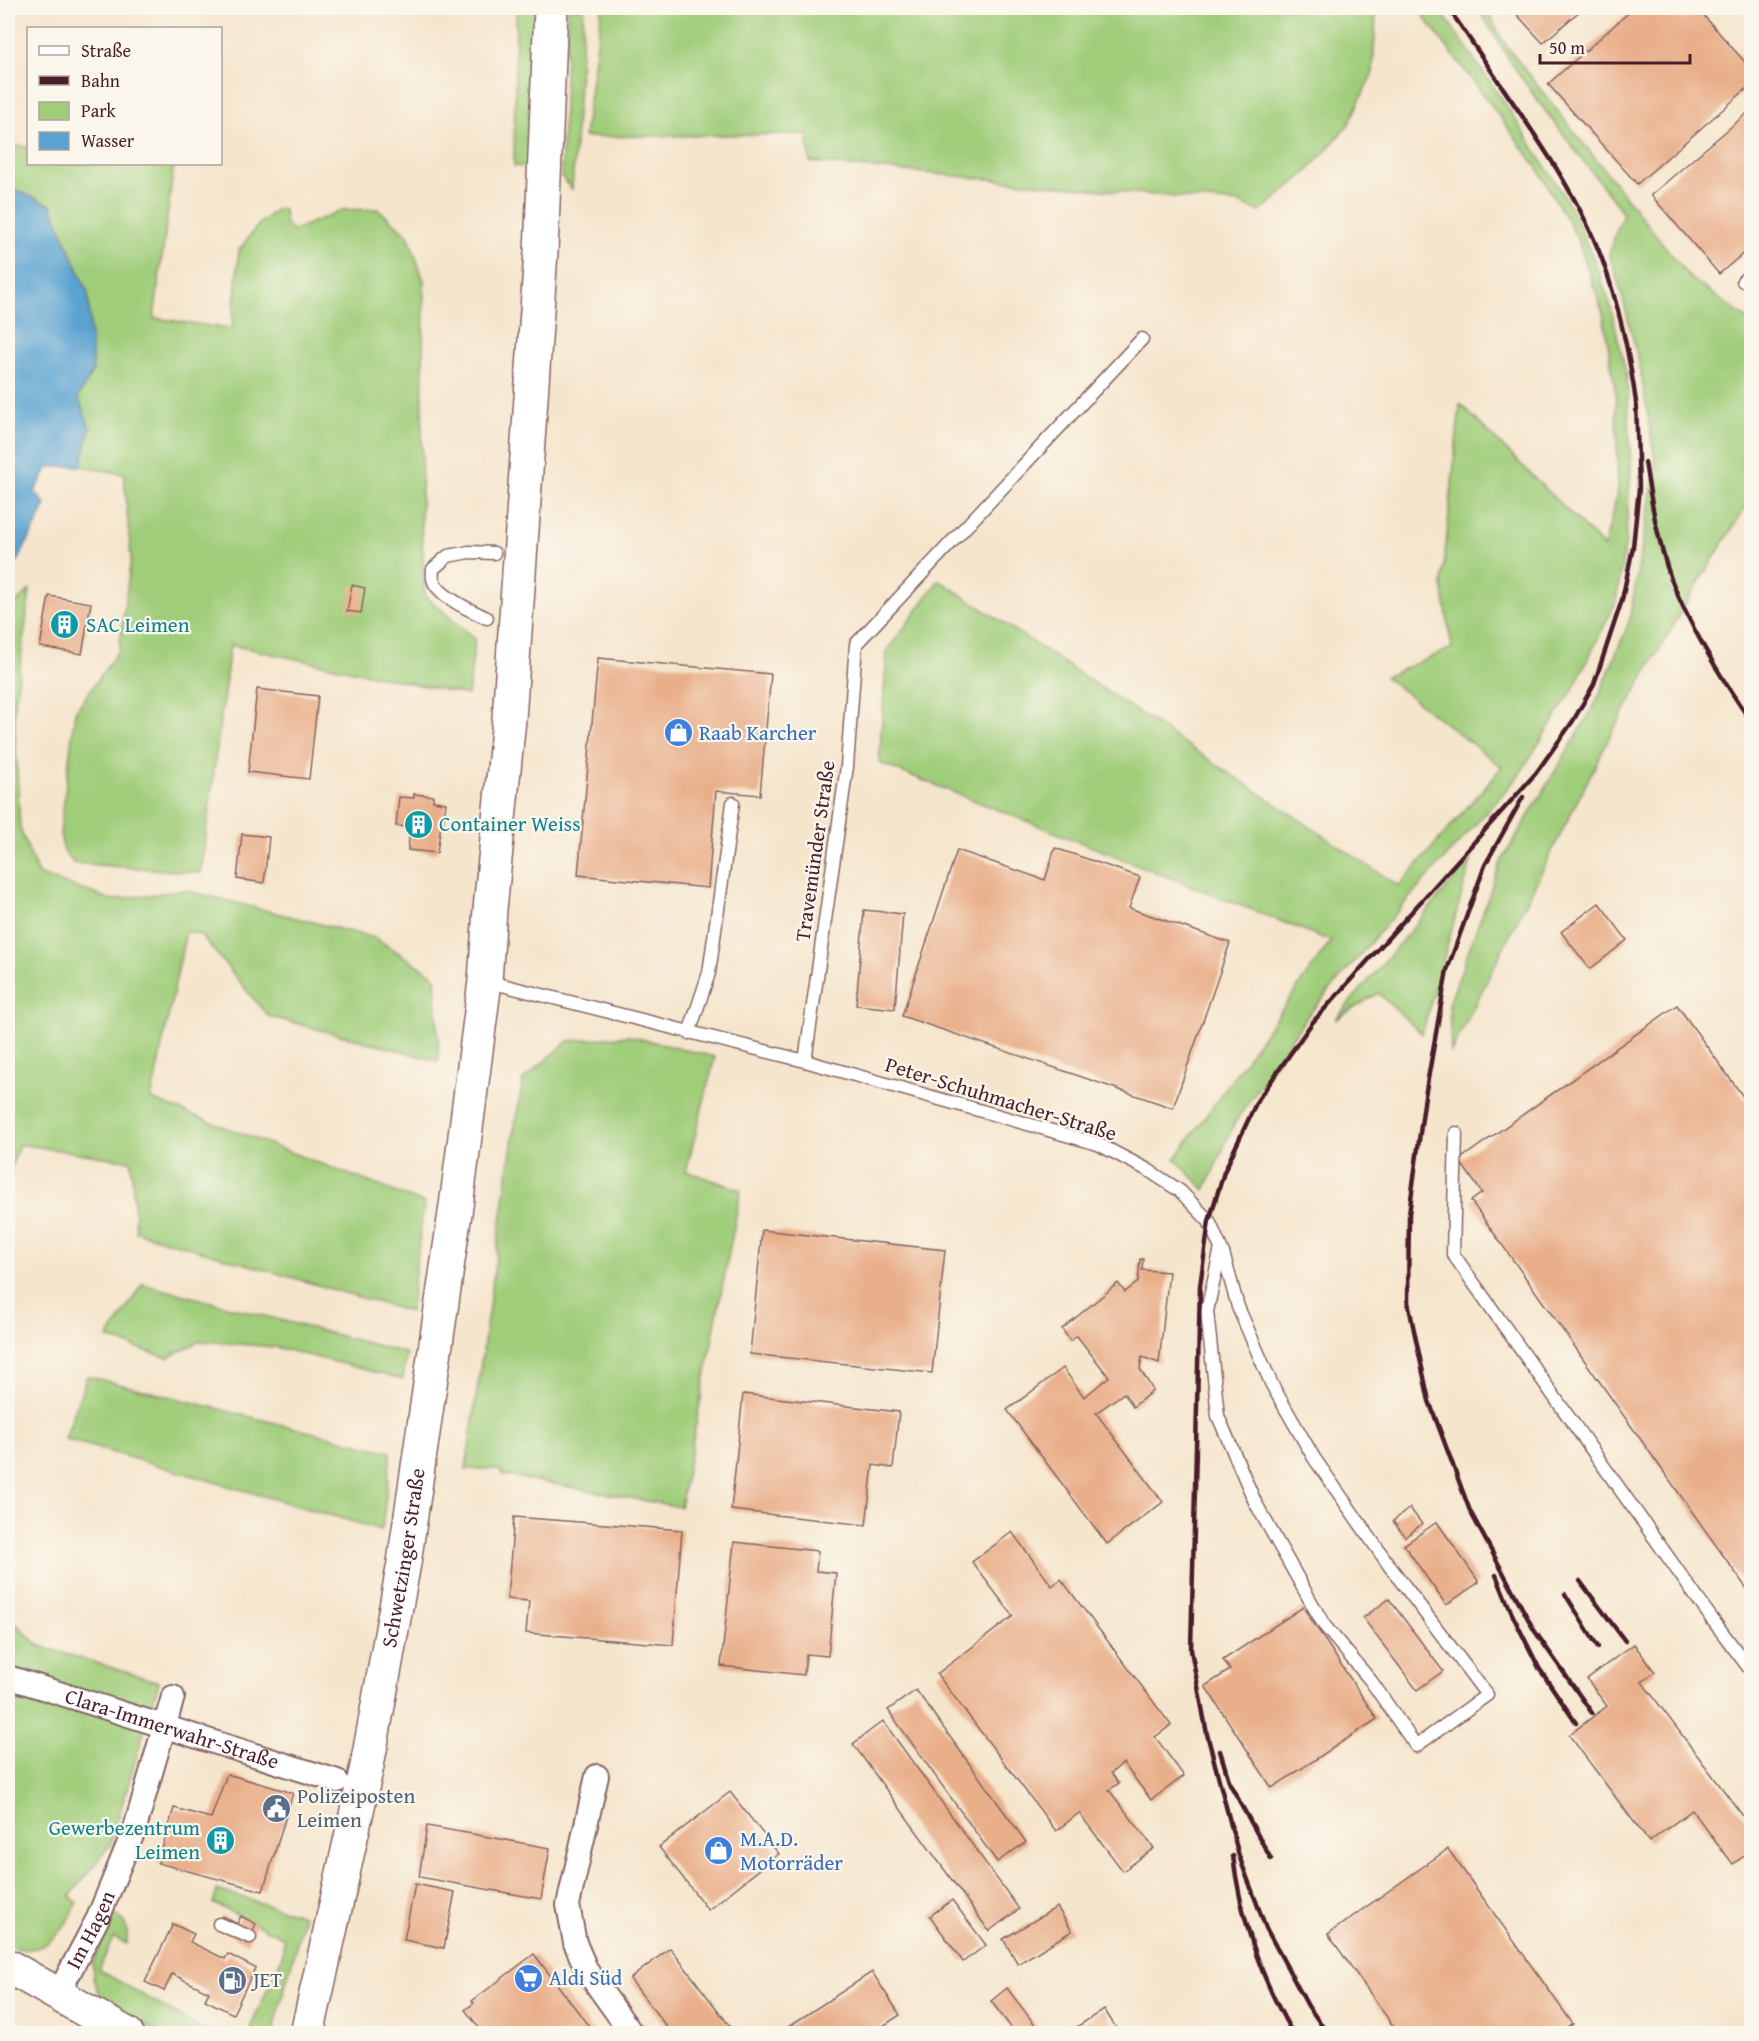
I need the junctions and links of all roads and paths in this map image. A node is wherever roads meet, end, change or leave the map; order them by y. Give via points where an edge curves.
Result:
1 (551, 8) edge
2 (1142, 339) dead end
3 (494, 553) dead end
4 (487, 618) dead end
5 (733, 803) dead end
6 (485, 981) junction
7 (689, 1033) junction
8 (805, 1062) junction
9 (1456, 1133) dead end
10 (1221, 1248) junction
11 (1752, 1671) edge
12 (8, 1677) edge
13 (173, 1697) dead end
14 (164, 1727) junction
15 (597, 1776) dead end
16 (337, 1781) dead end
17 (219, 1924) dead end
18 (250, 1938) dead end
19 (8, 1966) edge
20 (58, 1994) junction
21 (127, 2034) edge
22 (307, 2034) edge
23 (632, 2034) edge

1 - 6 main road, Schwetzinger Straße via 538,287 509,719
2 - 8 lane, Travemünder Straße via 856,644 847,766
3 - 4 lane via 448,556 433,569 433,579 440,590
5 - 7 lane via 709,973
6 - 7 lane, Peter-Schuhmacher-Straße
6 - 22 main road, Schwetzinger Straße via 404,1563 367,1766
7 - 8 lane, Peter-Schuhmacher-Straße
8 - 10 lane, Peter-Schuhmacher-Straße via 1098,1144 1180,1191 1209,1221
9 - 11 lane via 1452,1254
10 - 10 lane, Peter-Schuhmacher-Straße via 1238,1307 1272,1385 1314,1458 1487,1695 1416,1746 1371,1681 1324,1625 1255,1502 1218,1416 1207,1311
12 - 14 street, Clara-Immerwahr-Straße
13 - 14 street, Im Hagen
14 - 16 street, Clara-Immerwahr-Straße
14 - 20 street, Im Hagen via 135,1828 98,1918
15 - 23 street via 568,1905 575,1943 587,1971
17 - 18 lane
19 - 20 main road
20 - 21 main road

